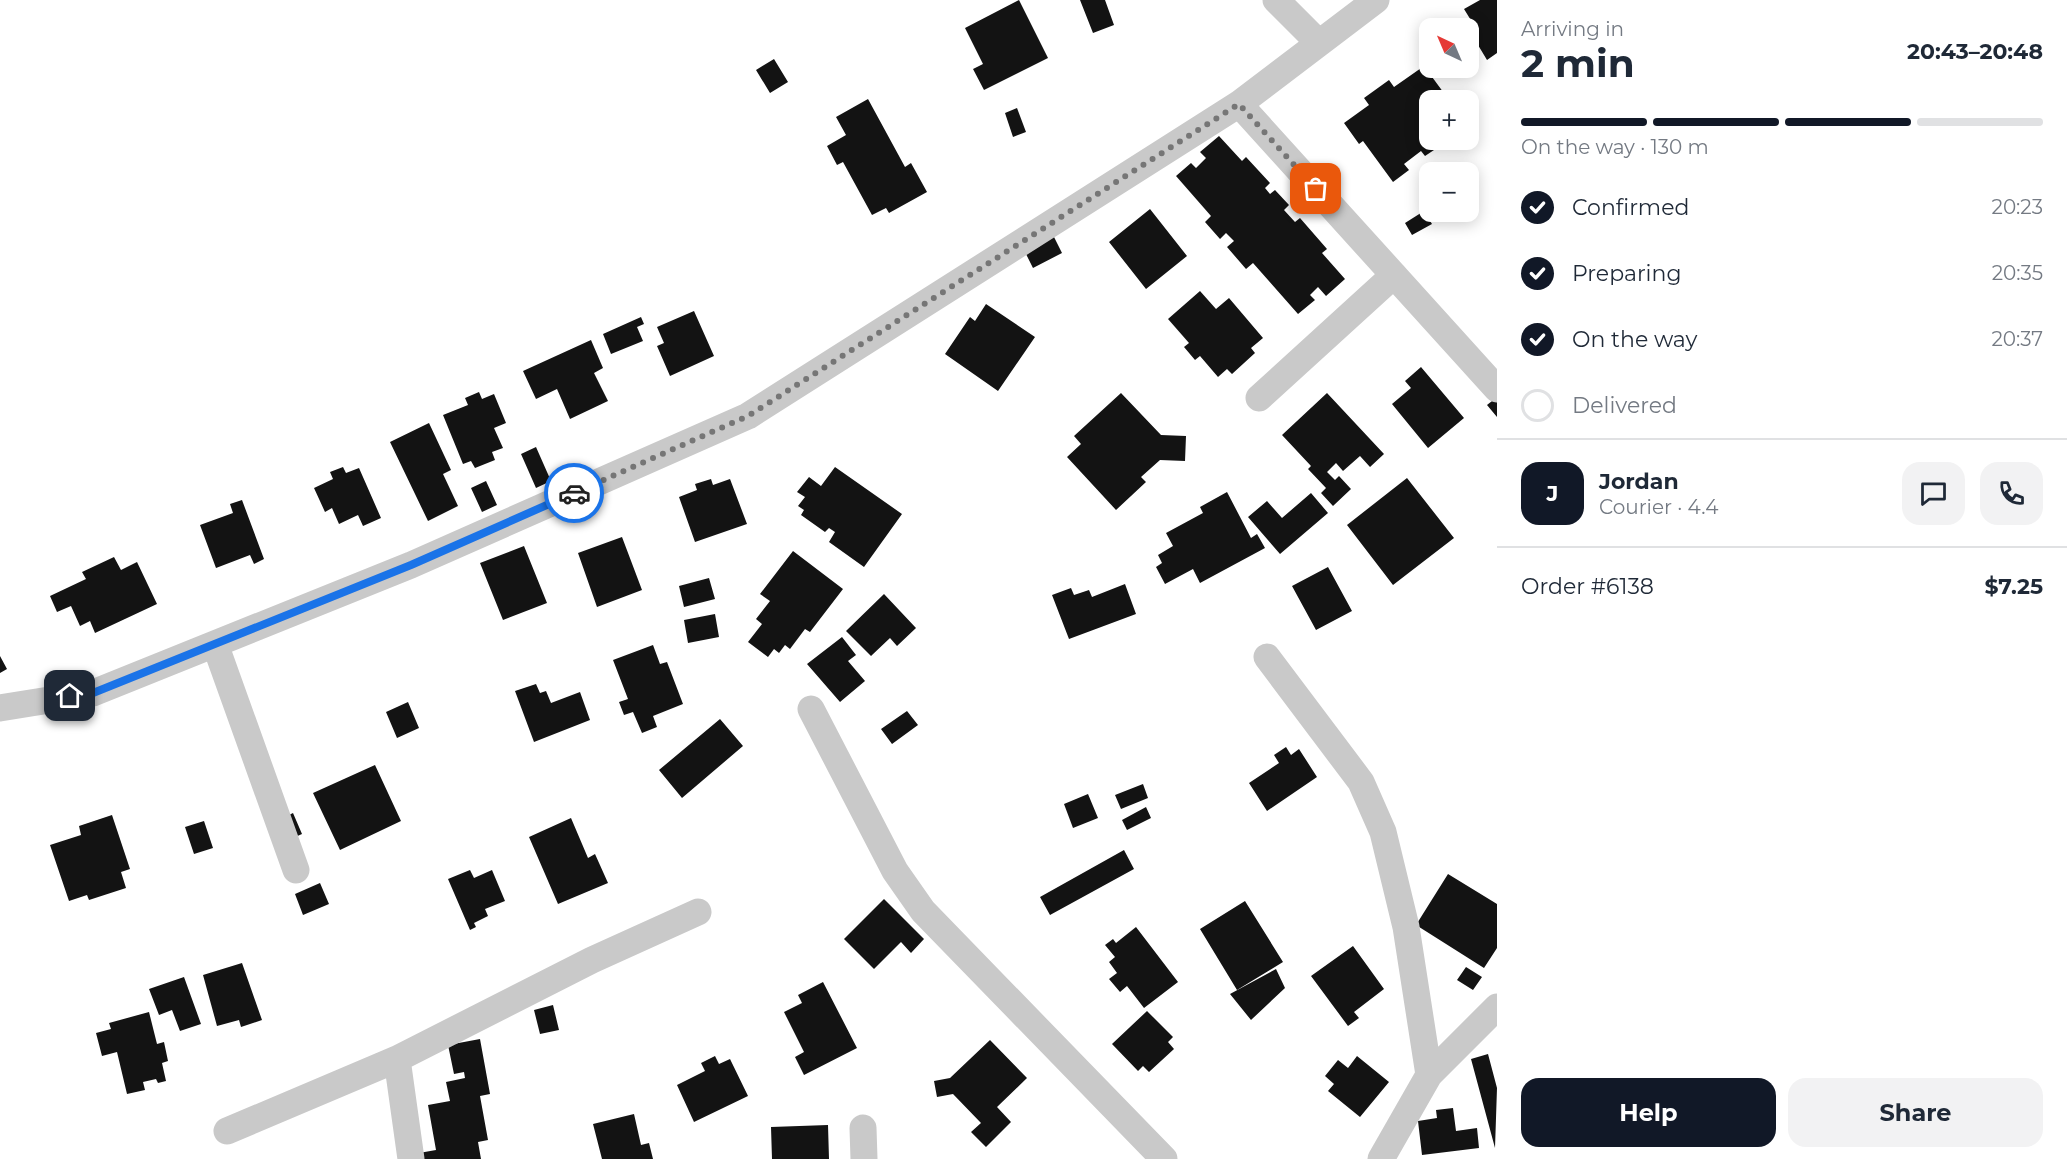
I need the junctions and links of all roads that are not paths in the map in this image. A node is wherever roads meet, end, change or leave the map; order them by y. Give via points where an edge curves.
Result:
1 (1276, 0) edge
2 (1376, 0) edge
3 (1319, 43) junction
4 (1239, 104) junction
5 (1394, 275) junction
6 (1497, 389) edge
7 (1259, 398) dead end
8 (215, 644) junction
9 (1267, 657) dead end
10 (0, 708) edge
11 (811, 708) dead end
12 (296, 870) dead end
13 (698, 912) dead end
14 (1497, 1007) edge
15 (397, 1059) junction
16 (1429, 1076) junction
17 (863, 1128) dead end
18 (227, 1131) dead end
19 (411, 1159) edge
20 (864, 1159) edge
21 (1164, 1159) edge
22 (1381, 1159) edge

1 - 3 street
2 - 3 street
3 - 4 street
4 - 5 street
4 - 8 street via 748,416 411,565
5 - 6 street
5 - 7 street
8 - 10 street via 93,693
8 - 12 street
9 - 16 street via 1362,782 1383,832 1406,927
11 - 21 street via 896,871 923,911
13 - 15 street via 592,960
14 - 16 street
15 - 18 street
15 - 19 street
16 - 22 street
17 - 20 street

